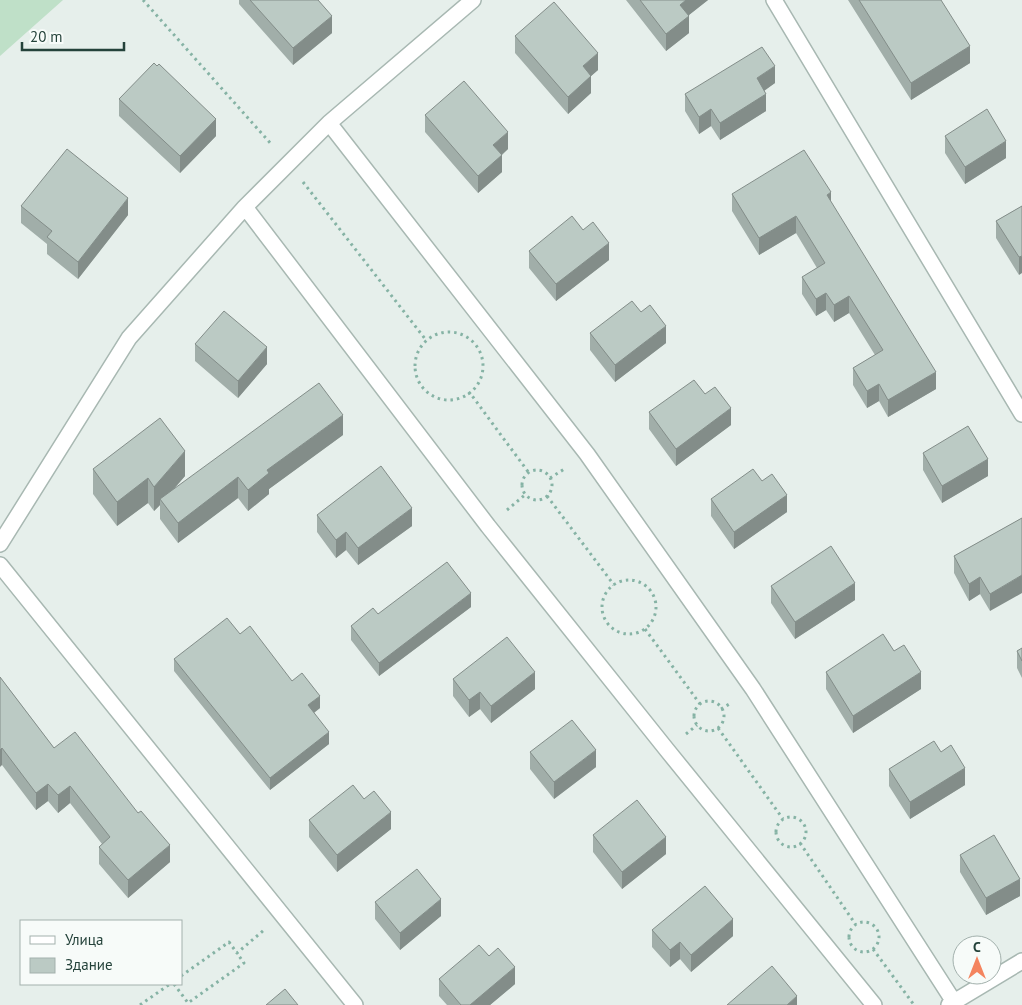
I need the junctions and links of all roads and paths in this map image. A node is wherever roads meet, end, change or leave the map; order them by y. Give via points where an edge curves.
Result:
1 (143, 0) edge
2 (472, 0) edge
3 (774, 0) edge
4 (329, 123) junction
5 (289, 164) junction
6 (245, 207) junction
7 (426, 340) junction
8 (470, 393) junction
9 (1022, 414) edge
10 (529, 473) junction
11 (547, 496) junction
12 (0, 544) edge
13 (0, 565) edge
14 (614, 586) junction
15 (645, 629) junction
16 (700, 704) junction
17 (718, 728) junction
18 (783, 819) junction
19 (800, 843) junction
20 (281, 916) junction
21 (856, 926) junction
22 (873, 950) junction
23 (237, 953) junction
24 (1022, 961) edge
25 (182, 975) edge
26 (170, 985) edge
27 (173, 985) edge
28 (953, 1004) edge
29 (140, 1005) edge
30 (355, 1005) edge
31 (874, 1005) edge
32 (914, 1005) edge

1 - 5 path
2 - 4 lane
3 - 9 lane
4 - 5 lane
4 - 28 lane via 598,470 753,689
5 - 6 lane
5 - 7 path
6 - 12 lane via 129,338
6 - 31 lane via 488,526
7 - 8 path via 420,346 414,365 415,375 425,391 433,397 452,400
7 - 8 path via 444,331 454,332 464,334 478,348 483,367 477,385
8 - 10 path
10 - 11 path via 541,471 549,475 552,484
10 - 11 path via 523,483 525,492 537,500
11 - 14 path
13 - 20 lane
14 - 15 path via 621,582 638,582 651,591 655,615
14 - 15 path via 604,599 607,623 613,629 629,634
15 - 16 path
16 - 17 path via 712,702 720,707 723,716
16 - 17 path via 694,714 696,724 708,731
17 - 18 path
18 - 19 path via 794,817 802,822 805,836
18 - 19 path via 776,830 778,839 790,846
19 - 21 path
20 - 23 path
20 - 30 lane
21 - 22 path via 850,935 852,945 864,952
21 - 22 path via 863,923 876,928 879,942
22 - 32 path
23 - 25 path via 229,942
23 - 27 path via 244,963 188,1002
24 - 28 lane
26 - 29 path

